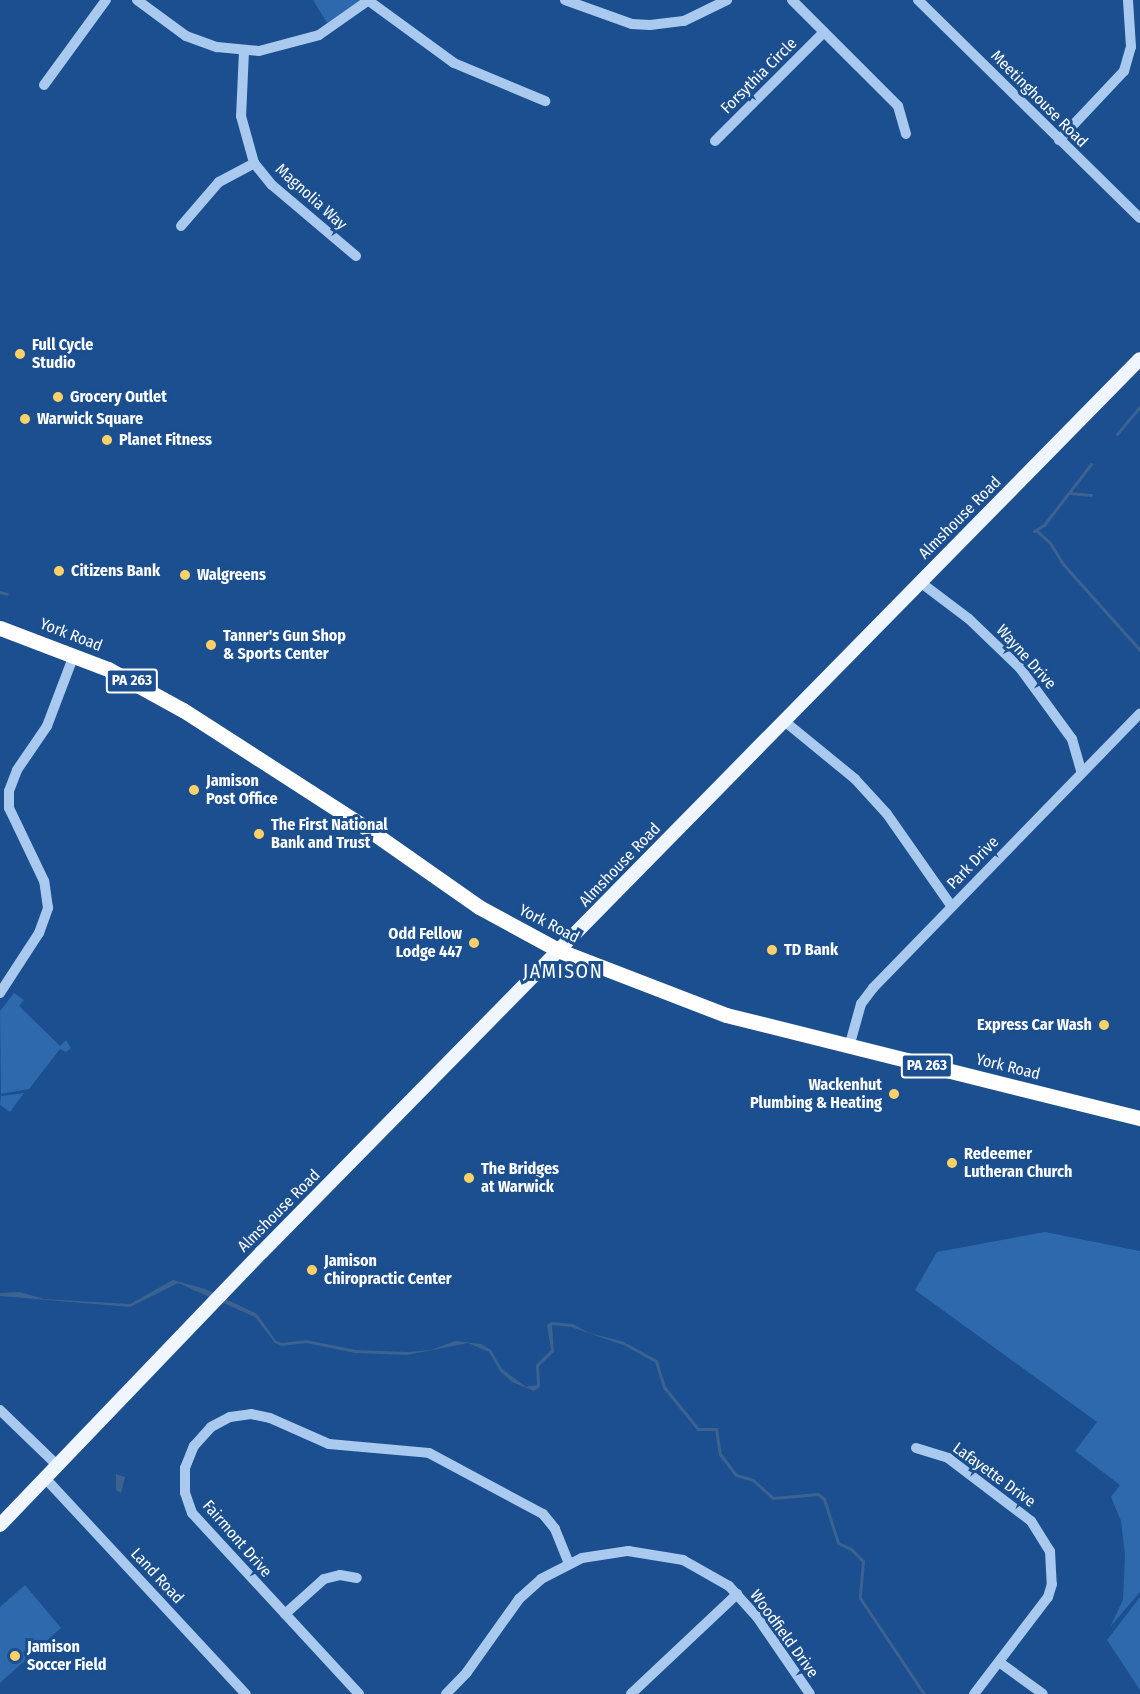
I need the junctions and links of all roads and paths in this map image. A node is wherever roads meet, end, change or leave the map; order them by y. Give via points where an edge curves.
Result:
1 (106, 0) edge
2 (137, 0) edge
3 (369, 0) edge
4 (565, 0) edge
5 (727, 0) edge
6 (792, 0) edge
7 (918, 0) edge
8 (1133, 6) edge
9 (824, 32) junction
10 (244, 51) junction
11 (44, 85) dead end
12 (545, 101) dead end
13 (906, 134) dead end
14 (1059, 140) junction
15 (716, 141) dead end
16 (254, 163) junction
17 (1140, 218) edge
18 (181, 226) dead end
19 (356, 255) dead end
20 (1140, 359) edge
21 (920, 582) junction
22 (0, 628) edge
23 (74, 655) junction
24 (1140, 713) edge
25 (783, 720) junction
26 (1082, 773) junction
27 (951, 907) junction
28 (560, 951) junction
29 (0, 993) edge
30 (849, 1047) junction
31 (1140, 1118) edge
32 (0, 1410) edge
33 (916, 1449) dead end
34 (57, 1465) junction
35 (45, 1478) junction
36 (0, 1525) edge
37 (569, 1563) junction
38 (357, 1578) dead end
39 (737, 1594) junction
40 (285, 1614) junction
41 (999, 1662) junction
42 (246, 1694) edge
43 (359, 1694) edge
44 (446, 1694) edge
45 (631, 1694) edge
46 (810, 1694) edge
47 (975, 1694) edge
48 (1043, 1694) edge

1 - 11 street
2 - 10 street via 186,36
3 - 10 street via 319,35 273,50
3 - 12 street via 454,63
4 - 5 street via 632,24 650,25 691,18
6 - 9 street
7 - 14 street, Meetinghouse Road
8 - 14 street via 1131,47 1124,71
9 - 13 street via 898,106
9 - 15 street, Forsythia Circle
10 - 16 street, Magnolia Way via 241,116
14 - 17 street, Meetinghouse Road
16 - 18 street via 207,193
16 - 19 street, Magnolia Way via 272,185
20 - 21 main road, Almshouse Road
21 - 25 main road, Almshouse Road
21 - 26 street, Wayne Drive via 969,620 1020,668 1072,739
22 - 23 highway, York Road / PA 263
23 - 28 highway, York Road / PA 263 via 183,710 479,907
23 - 29 street via 47,726 17,770 9,791 9,808 44,881 48,908 39,933
24 - 26 street, Park Drive
25 - 27 street via 855,779 888,814
25 - 28 main road, Almshouse Road
26 - 27 street, Park Drive
27 - 30 street, Park Drive via 864,999
28 - 30 highway, York Road / PA 263 via 726,1015
28 - 34 main road, Almshouse Road
30 - 31 highway, York Road / PA 263
32 - 34 street
33 - 41 street, Lafayette Drive via 948,1458 1022,1514 1039,1530 1050,1551 1052,1577 1048,1597
34 - 35 main road, Almshouse Road
35 - 36 main road, Almshouse Road
35 - 42 street, Land Road
37 - 39 street, Woodfield Drive via 617,1551 663,1554 705,1570
37 - 40 street, Fairmont Drive via 555,1529 543,1514 429,1453 329,1444 262,1416 230,1417 211,1427 194,1446 185,1468 187,1501 200,1524
37 - 44 street, Woodfield Drive via 541,1579 519,1599 467,1672
38 - 40 street via 340,1575 324,1579
39 - 45 street
39 - 46 street, Woodfield Drive
40 - 43 street, Fairmont Drive
41 - 47 street, Lafayette Drive
41 - 48 street

